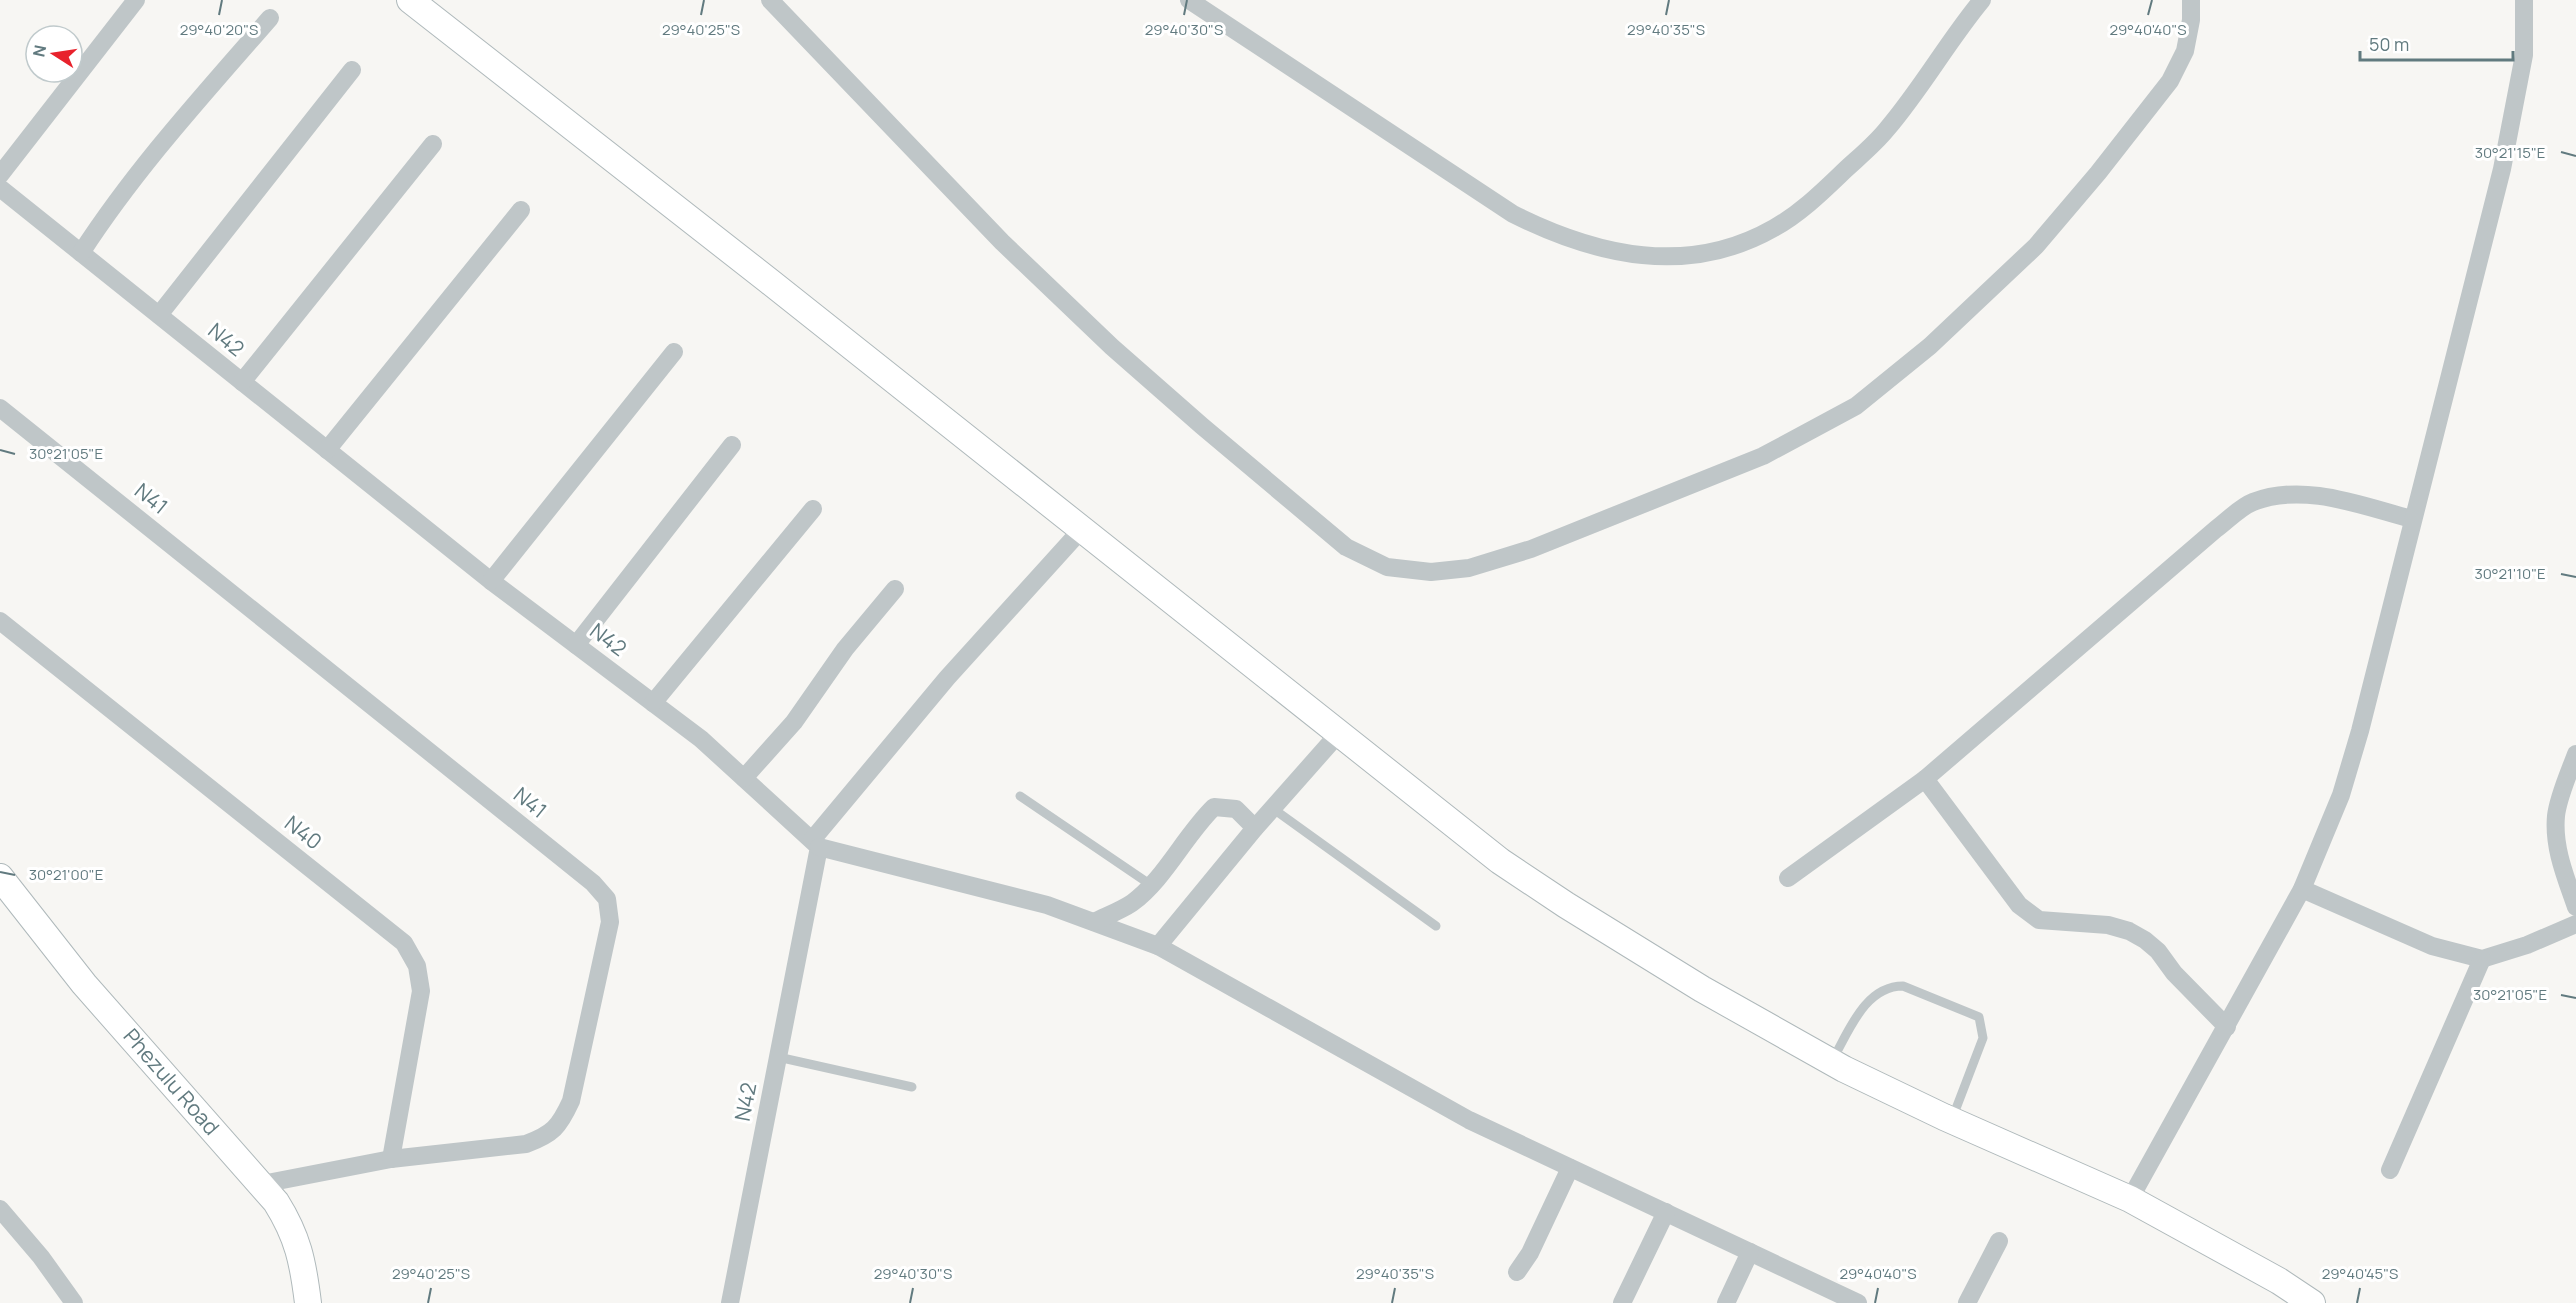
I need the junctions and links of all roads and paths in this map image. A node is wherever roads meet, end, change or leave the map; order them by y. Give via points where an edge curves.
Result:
1 (136, 0) edge
2 (410, 0) edge
3 (770, 0) edge
4 (1189, 0) edge
5 (1982, 0) edge
6 (2191, 0) edge
7 (2523, 0) edge
8 (270, 18) dead end
9 (352, 70) dead end
10 (433, 144) dead end
11 (0, 175) edge
12 (0, 188) edge
13 (521, 210) dead end
14 (81, 253) junction
15 (159, 315) junction
16 (674, 352) dead end
17 (242, 381) junction
18 (0, 408) edge
19 (732, 445) dead end
20 (327, 450) junction
21 (813, 509) dead end
22 (2412, 519) junction
23 (1082, 529) junction
24 (491, 581) junction
25 (895, 589) dead end
26 (0, 621) edge
27 (576, 645) junction
28 (653, 703) junction
29 (1340, 732) junction
30 (2576, 754) edge
31 (744, 778) junction
32 (1925, 779) junction
33 (1020, 796) dead end
34 (1272, 808) junction
35 (1255, 828) junction
36 (815, 844) junction
37 (0, 877) edge
38 (1788, 878) dead end
39 (1151, 885) junction
40 (2302, 888) junction
41 (2576, 907) edge
42 (1094, 922) junction
43 (2576, 924) edge
44 (1436, 926) dead end
45 (1158, 946) junction
46 (2482, 959) junction
47 (2227, 1027) junction
48 (778, 1057) junction
49 (1832, 1061) junction
50 (912, 1087) dead end
51 (1952, 1120) junction
52 (391, 1159) junction
53 (1570, 1168) junction
54 (2390, 1170) dead end
55 (262, 1184) junction
56 (2130, 1199) junction
57 (0, 1209) edge
58 (1666, 1212) junction
59 (1999, 1241) dead end
60 (1750, 1252) junction
61 (1517, 1272) dead end
62 (1854, 1302) edge
63 (74, 1303) edge
64 (308, 1303) edge
65 (730, 1303) edge
66 (1622, 1303) edge
67 (1726, 1303) edge
68 (1967, 1303) edge
69 (2312, 1303) edge

1 - 11 street
2 - 23 street
3 - 6 street via 1002,242 1202,426 1346,547 1387,567 1431,572 1469,568 1531,549 1763,456 1856,406 1930,346 2036,246 2098,173 2170,81 2185,51
4 - 5 street via 1513,214 1601,249 1646,256 1688,256 1730,248 1774,228 1814,200 1887,129
7 - 22 street via 2524,55 2502,169
8 - 14 street via 176,126 108,211
9 - 15 street
10 - 17 street
12 - 14 street, N42
13 - 20 street
14 - 15 street, N42
15 - 17 street, N42
16 - 24 street
17 - 20 street, N42
18 - 52 street, N41 via 556,853 607,899 610,922 571,1101 561,1124 546,1137 526,1144
19 - 27 street
20 - 24 street, N42
21 - 28 street
22 - 32 street via 2308,495 2278,494 2251,503
22 - 40 street via 2357,742 2341,795
23 - 29 street
23 - 36 street via 947,678
24 - 27 street, N42
25 - 31 street via 845,649 794,722
26 - 52 street, N40 via 404,943 417,966 421,991
27 - 28 street, N42
28 - 31 street, N42
29 - 34 street
29 - 49 street via 1500,861 1702,989
30 - 41 street via 2556,815 2561,863
31 - 36 street, N42
32 - 38 street
32 - 47 street via 2029,914 2039,920 2108,925 2145,940
33 - 39 lane
34 - 35 street
34 - 44 lane
35 - 39 street via 1236,809 1214,807 1198,822
35 - 45 street
36 - 42 street via 1047,905
36 - 48 street, N42
37 - 55 street, Phezulu Road via 84,984
39 - 42 street via 1132,903
40 - 46 street via 2432,946
40 - 47 street
42 - 45 street
43 - 46 street
45 - 53 street via 1469,1120
46 - 54 street
47 - 56 street
48 - 50 lane
48 - 65 street, N42
49 - 51 street
49 - 51 lane via 1866,1002 1894,986 1903,986 1979,1017 1983,1038
51 - 56 street
52 - 55 street, N41
53 - 58 street
53 - 61 street
55 - 64 street, Phezulu Road via 292,1229
56 - 69 street
57 - 63 street
58 - 60 street
58 - 66 street
59 - 68 street
60 - 62 street
60 - 67 street

